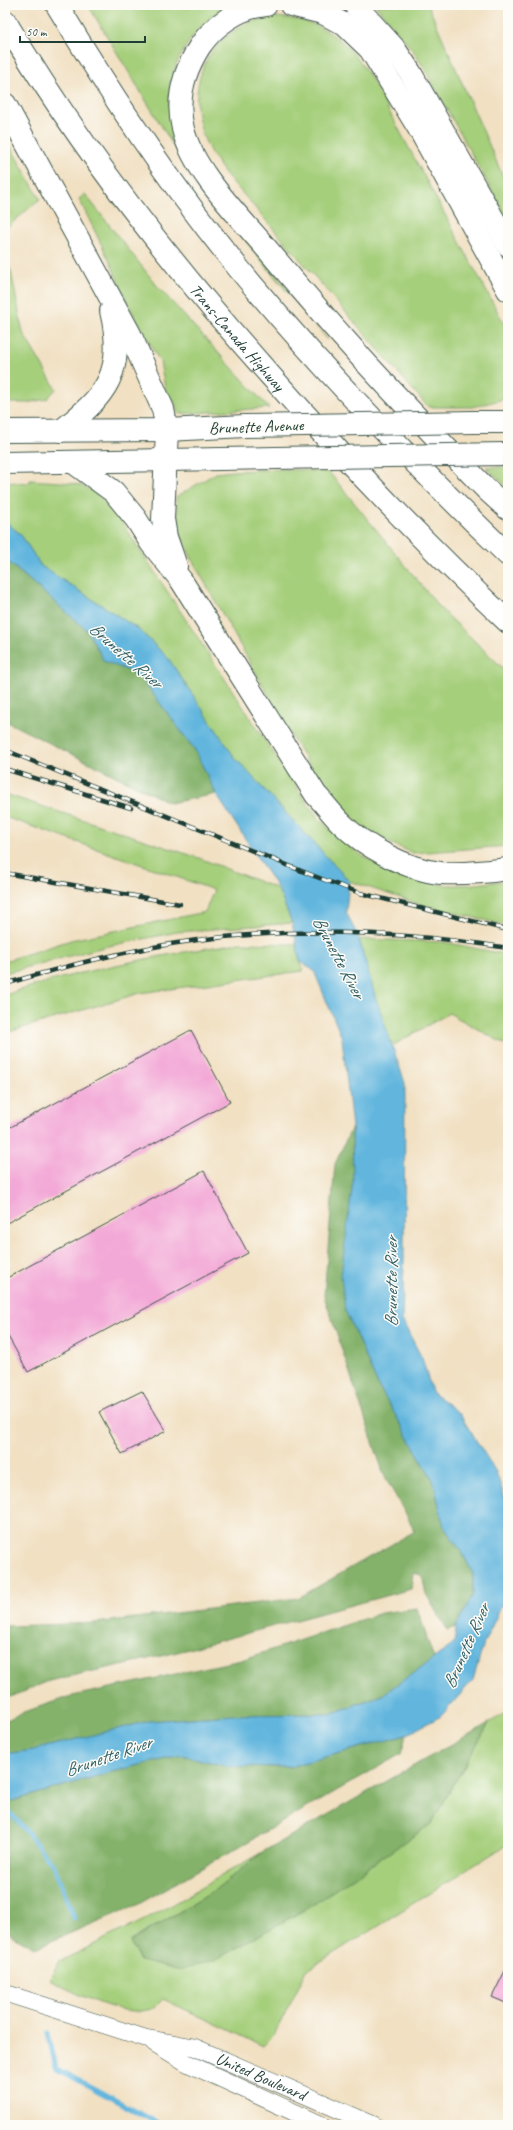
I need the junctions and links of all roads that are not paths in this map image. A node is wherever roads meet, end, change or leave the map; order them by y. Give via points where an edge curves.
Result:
1 (57, 5) edge
2 (266, 5) edge
3 (291, 5) edge
4 (355, 5) edge
5 (5, 21) edge
6 (5, 104) edge
7 (508, 245) edge
8 (105, 287) junction
9 (508, 290) edge
10 (508, 422) edge
11 (167, 430) junction
12 (10, 431) edge
13 (61, 431) junction
14 (506, 454) edge
15 (167, 460) junction
16 (73, 462) junction
17 (13, 463) edge
18 (508, 509) edge
19 (508, 555) edge
20 (181, 580) junction
21 (508, 622) edge
22 (508, 869) edge
23 (7, 1993) edge
24 (145, 2038) junction
25 (322, 2125) edge
26 (374, 2125) edge

1 - 19 main road via 123,110 178,190 240,270 360,407 435,485
2 - 18 main road via 236,14 206,38 196,53 182,89 180,107 183,129 191,150 213,185 350,345
3 - 9 main road via 323,13 345,25 370,49 418,127
4 - 7 main road via 394,48 410,72
5 - 21 main road, Trans-Canada Highway via 92,156 151,235 212,309 298,407 386,501
6 - 8 main road
8 - 11 main road via 158,396
8 - 13 main road via 116,337 111,376 101,396
10 - 11 main road, Brunette Avenue, bridge via 245,426
11 - 13 main road, Brunette Avenue
11 - 15 main road
12 - 13 main road, Brunette Avenue
14 - 15 main road, Brunette Avenue, bridge
15 - 16 main road, Brunette Avenue
15 - 20 main road via 163,519 166,537
16 - 17 main road, Brunette Avenue
16 - 20 main road via 114,492
20 - 22 main road via 316,795 341,824 374,849 406,864 439,872 475,873
23 - 24 street, United Boulevard
24 - 25 street, United Boulevard via 187,2063
24 - 26 street, United Boulevard via 194,2047

